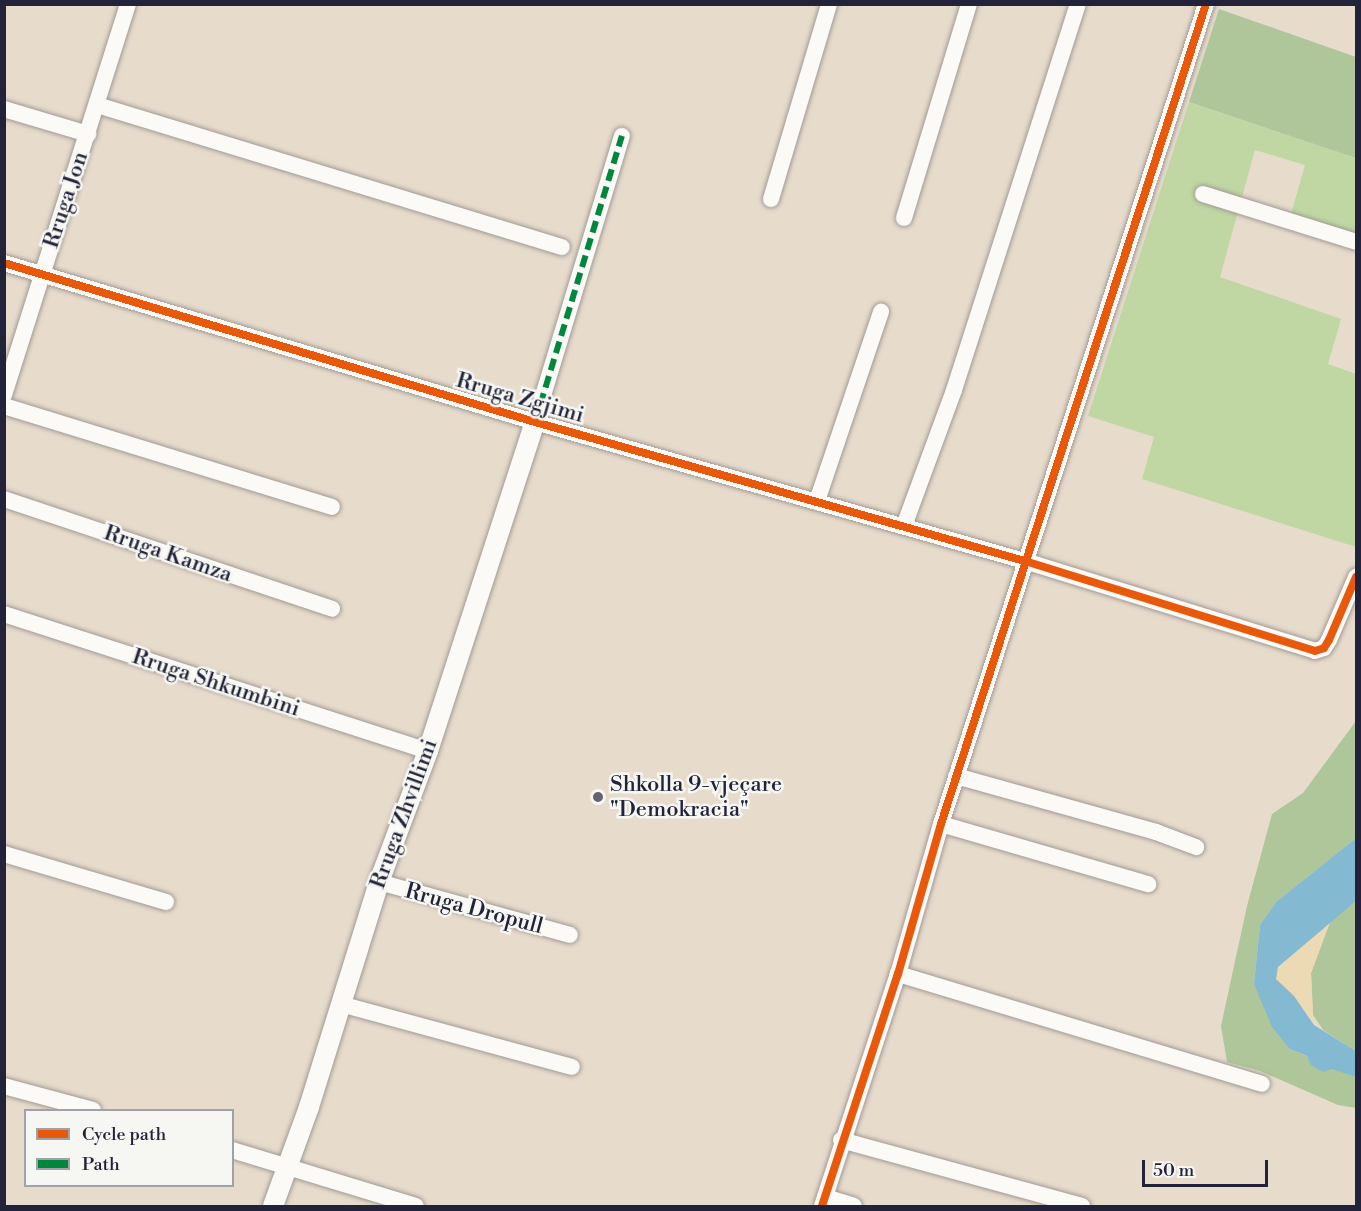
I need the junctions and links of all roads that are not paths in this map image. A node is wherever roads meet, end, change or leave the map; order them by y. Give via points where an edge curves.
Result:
1 (128, 4) edge
2 (829, 4) edge
3 (969, 4) edge
4 (1078, 4) edge
5 (1206, 4) edge
6 (97, 105) junction
7 (4, 109) edge
8 (88, 134) junction
9 (622, 136) dead end
10 (1203, 194) dead end
11 (771, 199) dead end
12 (904, 218) dead end
13 (1356, 242) edge
14 (562, 247) dead end
15 (4, 263) edge
16 (42, 275) junction
17 (880, 312) dead end
18 (4, 395) edge
19 (4, 406) edge
20 (535, 422) junction
21 (4, 499) edge
22 (817, 501) junction
23 (332, 507) dead end
24 (904, 526) junction
25 (1028, 562) junction
26 (1356, 577) edge
27 (332, 609) dead end
28 (4, 614) edge
29 (428, 751) junction
30 (956, 776) junction
31 (940, 824) junction
32 (1196, 847) dead end
33 (4, 854) edge
34 (379, 882) junction
35 (1148, 884) dead end
36 (166, 902) dead end
37 (570, 935) dead end
38 (898, 974) junction
39 (344, 1005) junction
40 (573, 1067) dead end
41 (1262, 1084) dead end
42 (4, 1086) edge
43 (89, 1109) edge
44 (841, 1140) junction
45 (234, 1151) edge
46 (288, 1166) junction
47 (823, 1202) edge
48 (273, 1206) edge
49 (416, 1206) edge
50 (854, 1206) edge
51 (1082, 1206) edge

1 - 6 street, Rruga Jon
2 - 11 street
3 - 12 street
4 - 24 street via 954,390
5 - 25 street
6 - 8 street, Rruga Jon
6 - 14 street
7 - 8 street
8 - 16 street, Rruga Jon
9 - 20 street
10 - 13 street
15 - 16 street, Rruga Zgjimi
16 - 18 street, Rruga Jon
16 - 20 street, Rruga Zgjimi
17 - 22 street
19 - 23 street
20 - 22 street, Rruga Zgjimi
20 - 29 street, Rruga Zhvillimi
21 - 27 street, Rruga Kamza
22 - 24 street, Rruga Zgjimi
24 - 25 street, Rruga Zgjimi
25 - 26 street, Rruga Zgjimi via 1315,651 1324,648 1329,640
25 - 30 street
28 - 29 street, Rruga Shkumbini
29 - 34 street, Rruga Zhvillimi
30 - 31 street
30 - 32 street via 1156,832
31 - 35 street
31 - 38 street
33 - 36 street
34 - 37 street, Rruga Dropull
34 - 39 street, Rruga Zhvillimi
38 - 41 street
38 - 44 street
39 - 40 street
39 - 46 street, Rruga Zhvillimi
42 - 43 street
44 - 47 street
44 - 51 street
45 - 46 street
46 - 48 street, Rruga Zhvillimi
46 - 49 street
47 - 50 street

